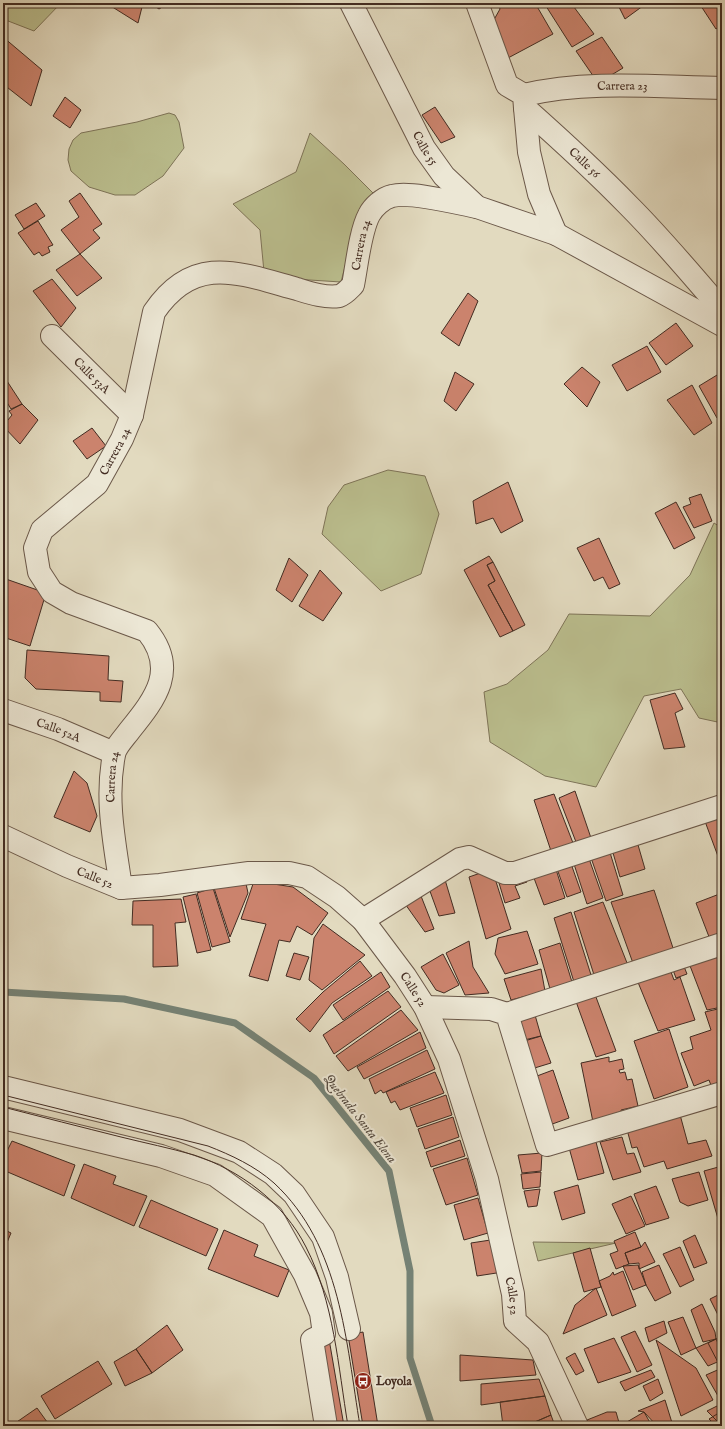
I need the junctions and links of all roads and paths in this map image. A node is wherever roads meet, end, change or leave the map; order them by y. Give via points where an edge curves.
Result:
1 (351, 3) edge
2 (477, 3) edge
3 (722, 88) edge
4 (524, 102) junction
5 (477, 207) junction
6 (556, 234) junction
7 (722, 310) edge
8 (722, 325) edge
9 (52, 336) dead end
10 (132, 415) junction
11 (3, 710) edge
12 (114, 753) junction
13 (722, 806) edge
14 (3, 836) edge
15 (121, 888) junction
16 (362, 920) junction
17 (722, 944) edge
18 (425, 1006) junction
19 (507, 1014) junction
20 (3, 1087) edge
21 (722, 1093) edge
22 (3, 1118) edge
23 (349, 1329) dead end
24 (326, 1426) edge
25 (577, 1426) edge

1 - 5 street, Calle 55 via 424,148 444,176
2 - 4 street, Calle 56 via 507,85
3 - 4 street, Carrera 23 via 580,87 552,89
4 - 6 street via 529,152 539,194
4 - 7 street, Calle 56 via 629,206
5 - 6 street, Calle 55
5 - 10 street, Carrera 24 via 405,194 391,196 377,205 369,215 365,227 353,285 340,296 323,296 250,276 214,271 195,276 177,285 154,312
6 - 8 street, Calle 55
9 - 10 street, Calle 53A
10 - 12 street, Carrera 24 via 97,484 42,530 35,548 39,572 52,592 71,603 147,632 160,650 164,662 158,689 142,716
11 - 12 street, Calle 52A via 58,729
12 - 15 street, Carrera 24 via 109,791 110,814
13 - 16 street via 515,873 505,873 469,857 460,859
14 - 15 street, Calle 52
15 - 16 street, Calle 52 via 249,873 289,873 307,877 337,897
16 - 18 street, Calle 52
17 - 19 street
18 - 19 street via 491,1009
18 - 25 street, Calle 52 via 449,1059 487,1179 513,1294 515,1320 538,1342
19 - 21 street via 547,1145
20 - 23 street via 180,1130 239,1152 273,1174 294,1194 323,1237 337,1277
22 - 24 street via 161,1156 215,1175 272,1216 305,1275 321,1313 324,1334 312,1340

